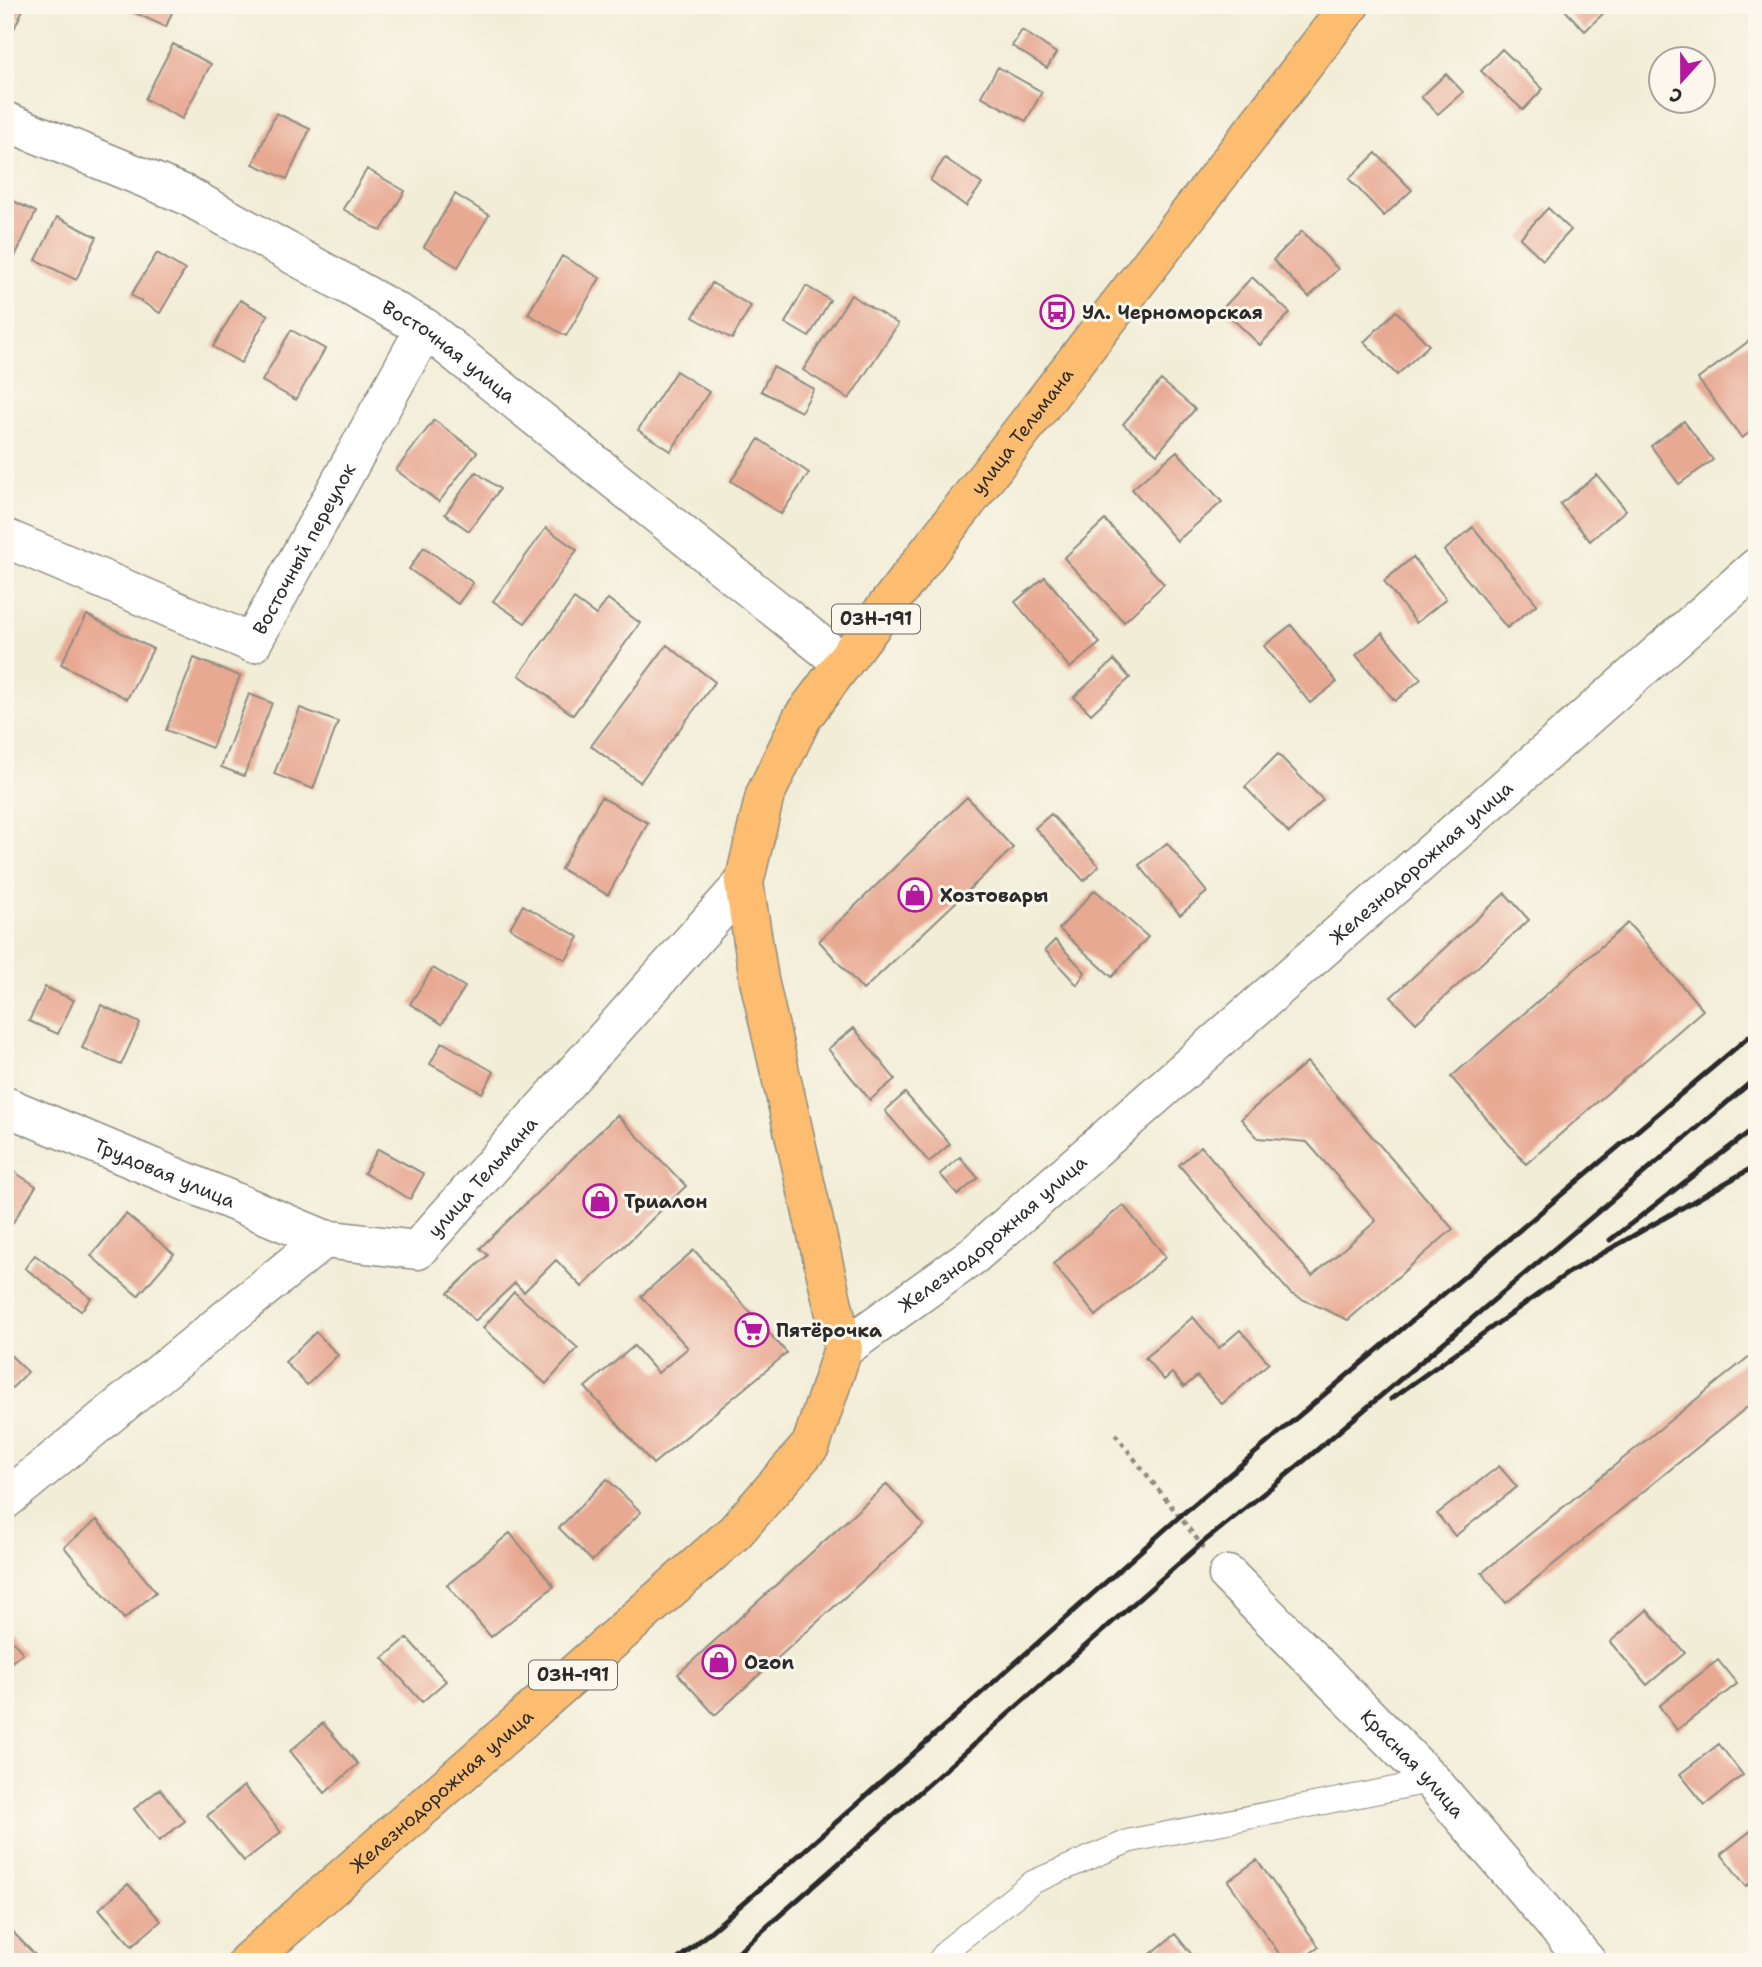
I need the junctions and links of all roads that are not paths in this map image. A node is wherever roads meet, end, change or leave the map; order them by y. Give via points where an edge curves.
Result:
1 (1350, 5) edge
2 (5, 121) edge
3 (425, 328) junction
4 (5, 538) edge
5 (1757, 566) edge
6 (843, 663) junction
7 (744, 883) junction
8 (5, 1107) edge
9 (324, 1239) junction
10 (843, 1349) junction
11 (5, 1500) edge
12 (1228, 1575) road end
13 (1432, 1781) junction
14 (247, 1962) edge
15 (937, 1962) edge
16 (1587, 1962) edge

1 - 6 main road, улица Тельмана / 03Н-191
2 - 3 street, Восточная улица via 187,195
3 - 4 street, Восточный переулок via 252,643
3 - 6 street, Восточная улица
5 - 10 street, Железнодорожная улица via 975,1254
6 - 7 main road, улица Тельмана / 03Н-191 via 802,718 765,795
7 - 9 street, улица Тельмана via 417,1250
7 - 10 main road, улица Тельмана / 03Н-191 via 759,979
8 - 9 street, Трудовая улица
9 - 11 street
10 - 14 main road, Железнодорожная улица / 03Н-191 via 811,1445 735,1532
12 - 13 street, Красная улица
13 - 15 lane via 1129,1842 1033,1882
13 - 16 street, Красная улица

